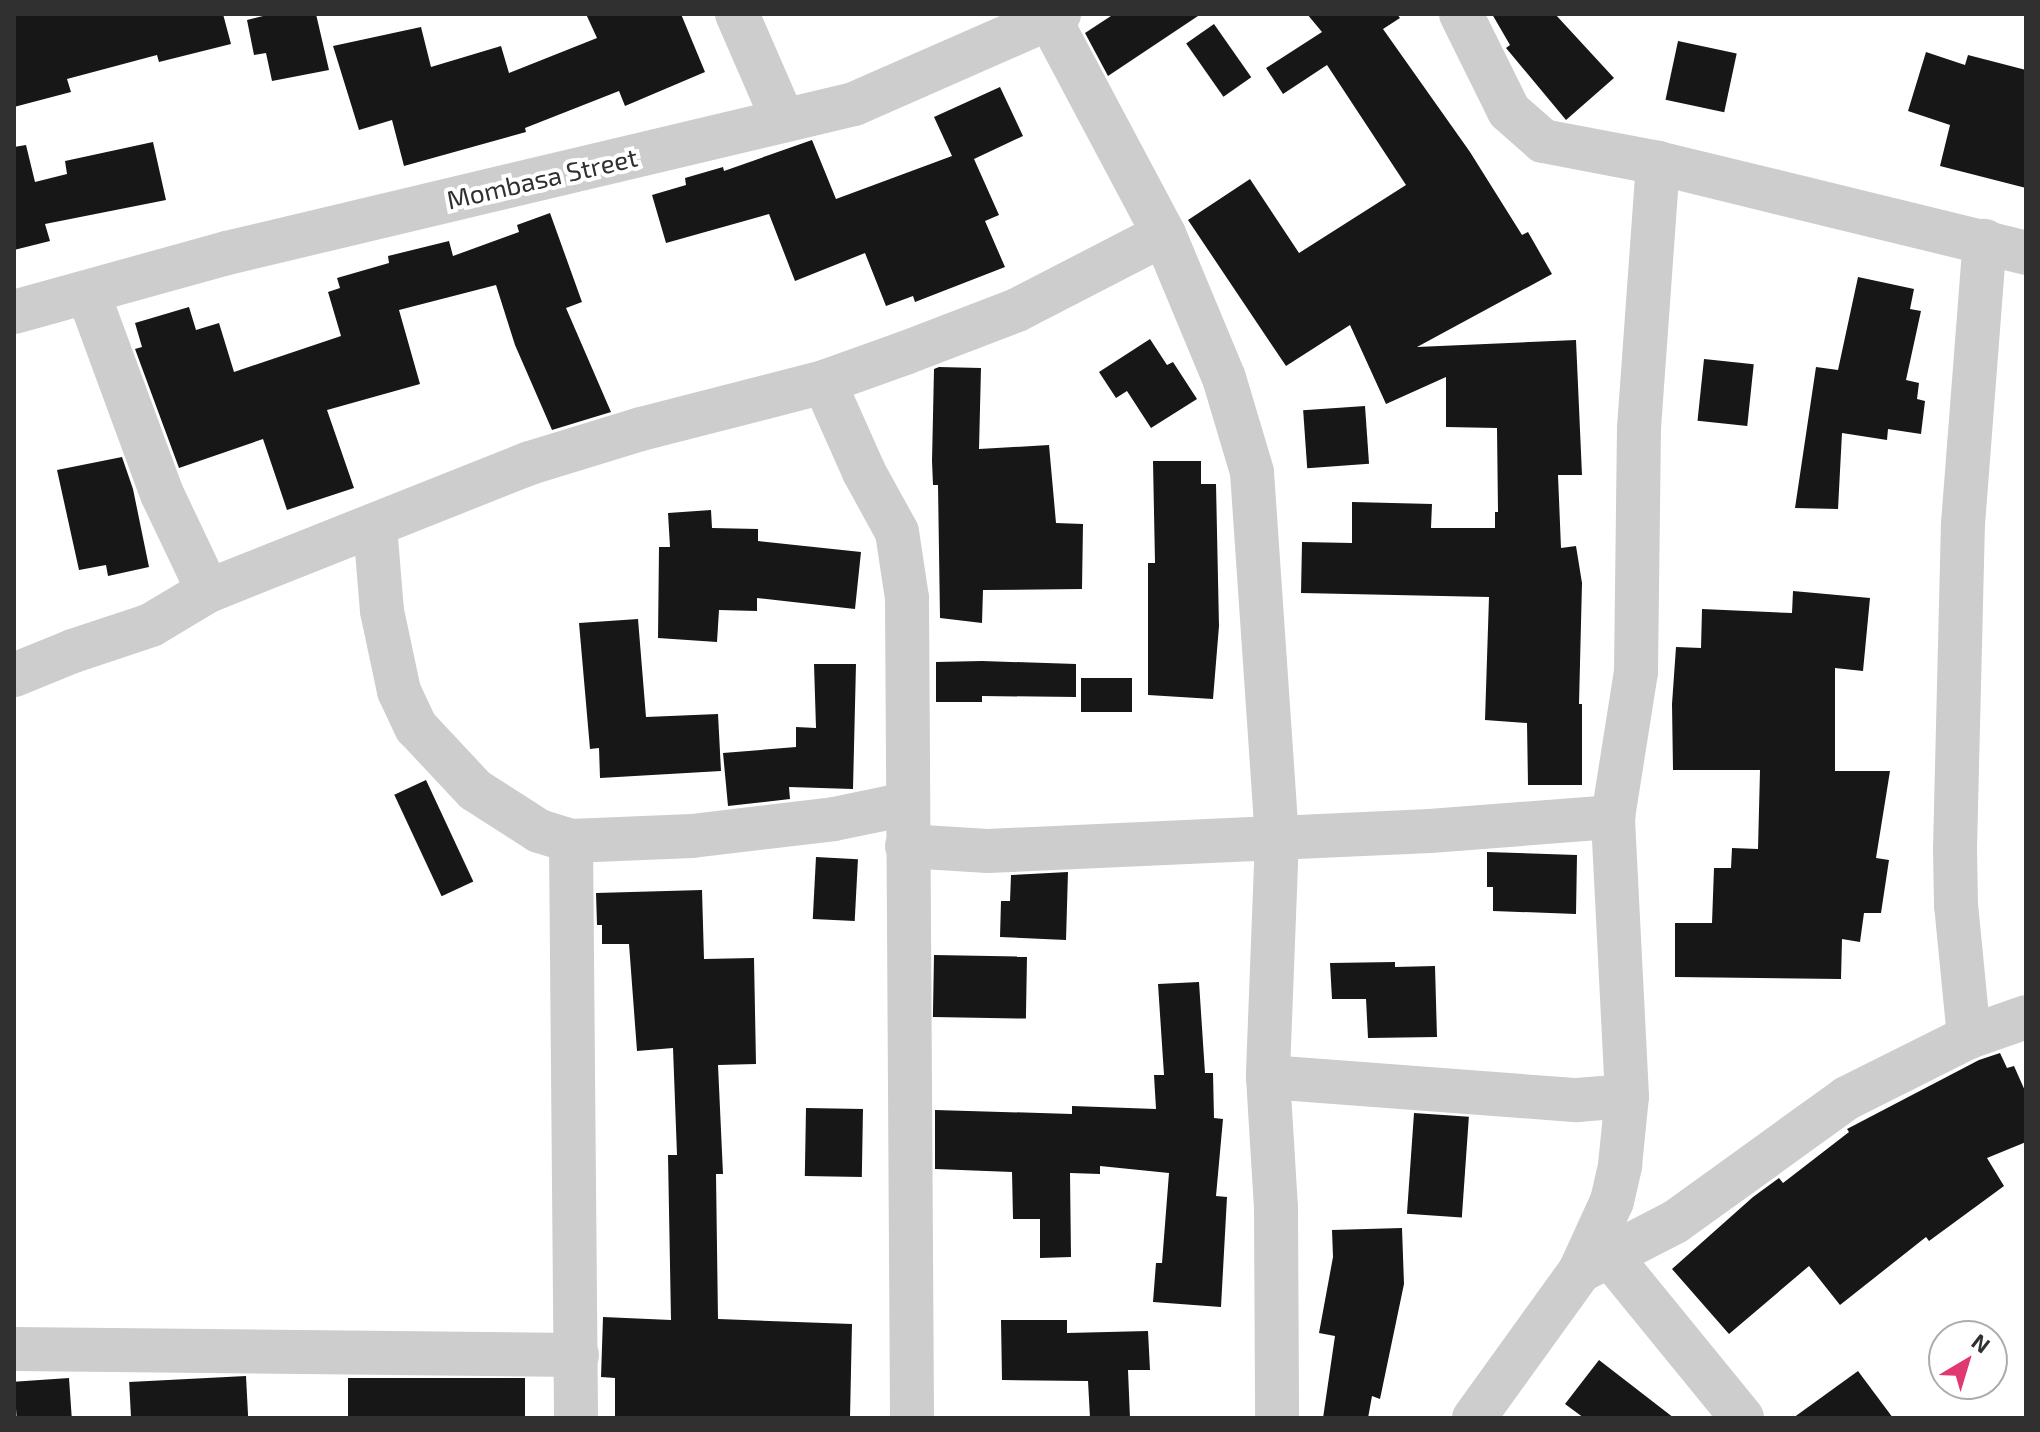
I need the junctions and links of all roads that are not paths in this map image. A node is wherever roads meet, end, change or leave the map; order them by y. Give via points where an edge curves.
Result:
1 (737, 14) edge
2 (1461, 14) edge
3 (1054, 16) edge
4 (783, 120) junction
5 (1658, 163) junction
6 (1164, 234) junction
7 (1985, 241) junction
8 (2026, 253) edge
9 (88, 293) junction
10 (14, 312) edge
11 (824, 382) junction
12 (375, 526) junction
13 (208, 591) junction
14 (14, 675) edge
15 (1613, 817) junction
16 (907, 825) junction
17 (1277, 838) junction
18 (571, 841) junction
19 (2026, 1017) edge
20 (1969, 1037) junction
21 (1268, 1077) junction
22 (1627, 1096) junction
23 (1595, 1264) junction
24 (14, 1349) edge
25 (577, 1355) junction
26 (576, 1418) edge
27 (912, 1418) edge
28 (1277, 1418) edge
29 (1474, 1418) edge
30 (1742, 1418) edge

1 - 4 street
2 - 5 street via 1509,111 1532,134 1543,141
3 - 4 street, Mombasa Street via 854,104
3 - 6 street
4 - 9 street, Mombasa Street via 227,253
5 - 7 street
5 - 15 street via 1639,428 1636,672
6 - 11 street via 1017,310
6 - 17 street via 1224,378 1252,472
7 - 8 street
7 - 20 street via 1963,524 1955,849
9 - 10 street, Mombasa Street
9 - 13 street via 162,494
11 - 12 street via 530,463
11 - 16 street via 897,532 907,598
12 - 13 street
12 - 18 street via 382,611 399,691 416,727 475,790 539,831
13 - 14 street via 151,625
15 - 17 street
15 - 22 street
16 - 17 street via 988,851
16 - 18 street
16 - 27 street
17 - 21 street
18 - 25 street
19 - 20 street
20 - 23 street via 1847,1098 1675,1222
21 - 22 street via 1577,1100
21 - 28 street via 1276,1208
22 - 23 street via 1620,1165
23 - 29 street
23 - 30 street
24 - 25 street
25 - 26 street

